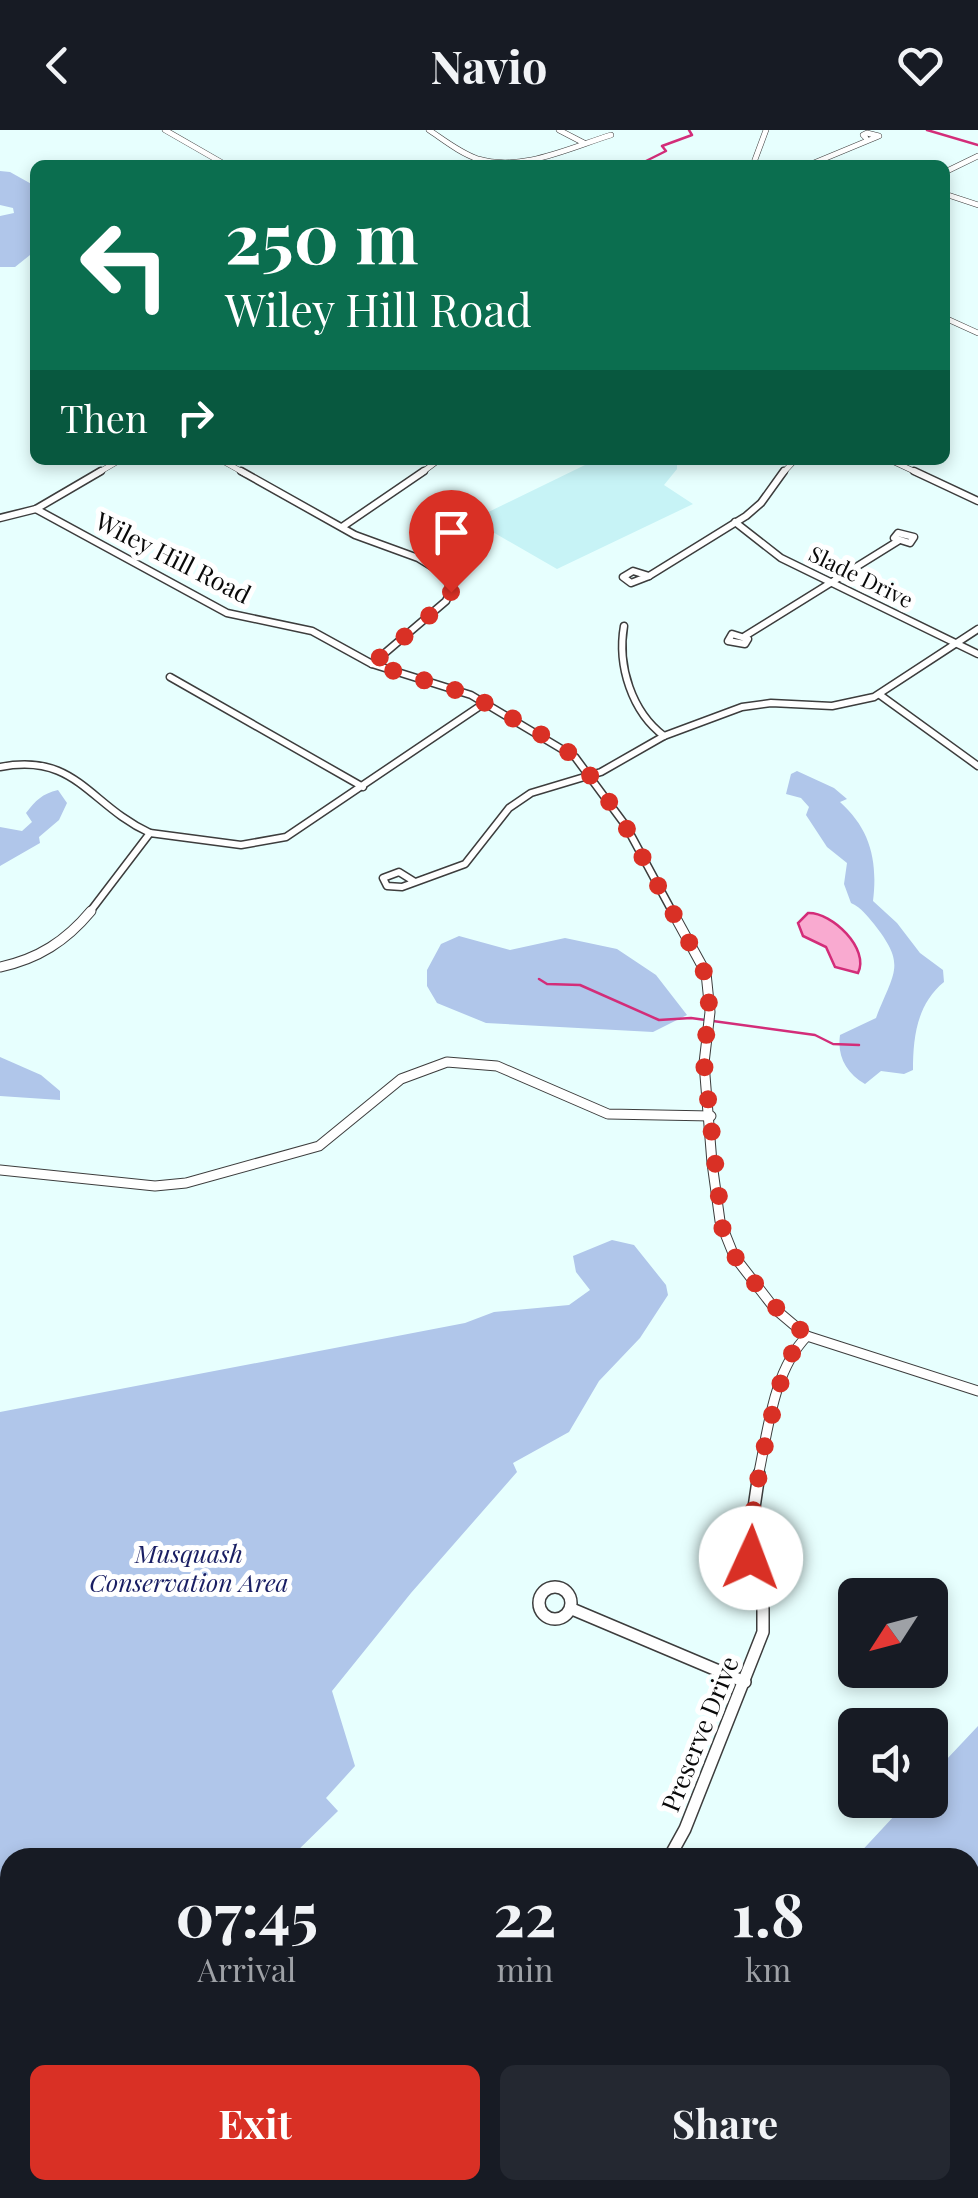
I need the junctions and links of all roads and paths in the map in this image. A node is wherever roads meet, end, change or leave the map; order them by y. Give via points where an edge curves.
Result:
1 (165, 130) edge
2 (429, 130) edge
3 (559, 130) edge
4 (766, 130) edge
5 (611, 135) dead end
6 (866, 138) dead end
7 (584, 143) junction
8 (978, 156) edge
9 (217, 160) edge
10 (755, 160) edge
11 (820, 160) edge
12 (950, 170) edge
13 (950, 196) edge
14 (978, 206) edge
15 (950, 320) edge
16 (978, 333) edge
17 (112, 465) edge
18 (229, 465) edge
19 (429, 465) edge
20 (790, 465) edge
21 (901, 465) edge
22 (978, 501) edge
23 (36, 510) junction
24 (0, 518) edge
25 (734, 522) junction
26 (342, 527) junction
27 (898, 542) dead end
28 (649, 576) dead end
29 (831, 582) junction
30 (624, 626) dead end
31 (978, 629) edge
32 (744, 636) dead end
33 (957, 644) junction
34 (978, 654) edge
35 (372, 664) junction
36 (170, 678) dead end
37 (880, 694) junction
38 (486, 702) junction
39 (664, 736) junction
40 (978, 766) edge
41 (0, 767) edge
42 (590, 776) junction
43 (363, 787) junction
44 (150, 833) junction
45 (416, 882) dead end
46 (0, 967) edge
47 (710, 1116) junction
48 (0, 1170) edge
49 (807, 1336) junction
50 (978, 1391) edge
51 (572, 1609) dead end
52 (744, 1682) junction
53 (676, 1848) edge

1 - 9 street
2 - 7 street via 480,159 538,160
3 - 7 street
4 - 10 street
5 - 7 street
6 - 11 street
8 - 12 street
13 - 14 street
15 - 16 street
17 - 23 street
18 - 26 street
19 - 26 street
20 - 25 street via 758,506
21 - 22 street
23 - 24 street
23 - 35 street, Wiley Hill Road via 226,613 317,633
25 - 28 street
25 - 29 street, Slade Drive via 773,554
26 - 35 street via 418,558 451,586 446,602
27 - 29 street
29 - 32 street
29 - 33 street, Slade Drive
30 - 39 street via 620,639 637,706
31 - 33 street
33 - 34 street, Slade Drive
33 - 37 street
35 - 38 street, Wiley Hill Road
36 - 43 street
37 - 39 street via 832,706 753,704
37 - 40 street
38 - 42 street, Wiley Hill Road via 560,745
38 - 43 street
39 - 42 street
41 - 44 street via 32,761 60,767 119,819
42 - 45 street via 516,801 470,861
42 - 47 street, Wiley Hill Road via 626,826 706,973
43 - 44 street via 274,841 241,845
44 - 46 street via 60,946
47 - 48 street via 608,1114 497,1066 446,1062 401,1079 319,1146 186,1183 154,1186
47 - 49 street, Wiley Hill Road via 717,1203 728,1245 775,1309
49 - 50 street, Wiley Hill Road
49 - 52 street, Preserve Drive via 782,1379 750,1519 748,1542 764,1624
51 - 52 street
52 - 53 street, Preserve Drive

